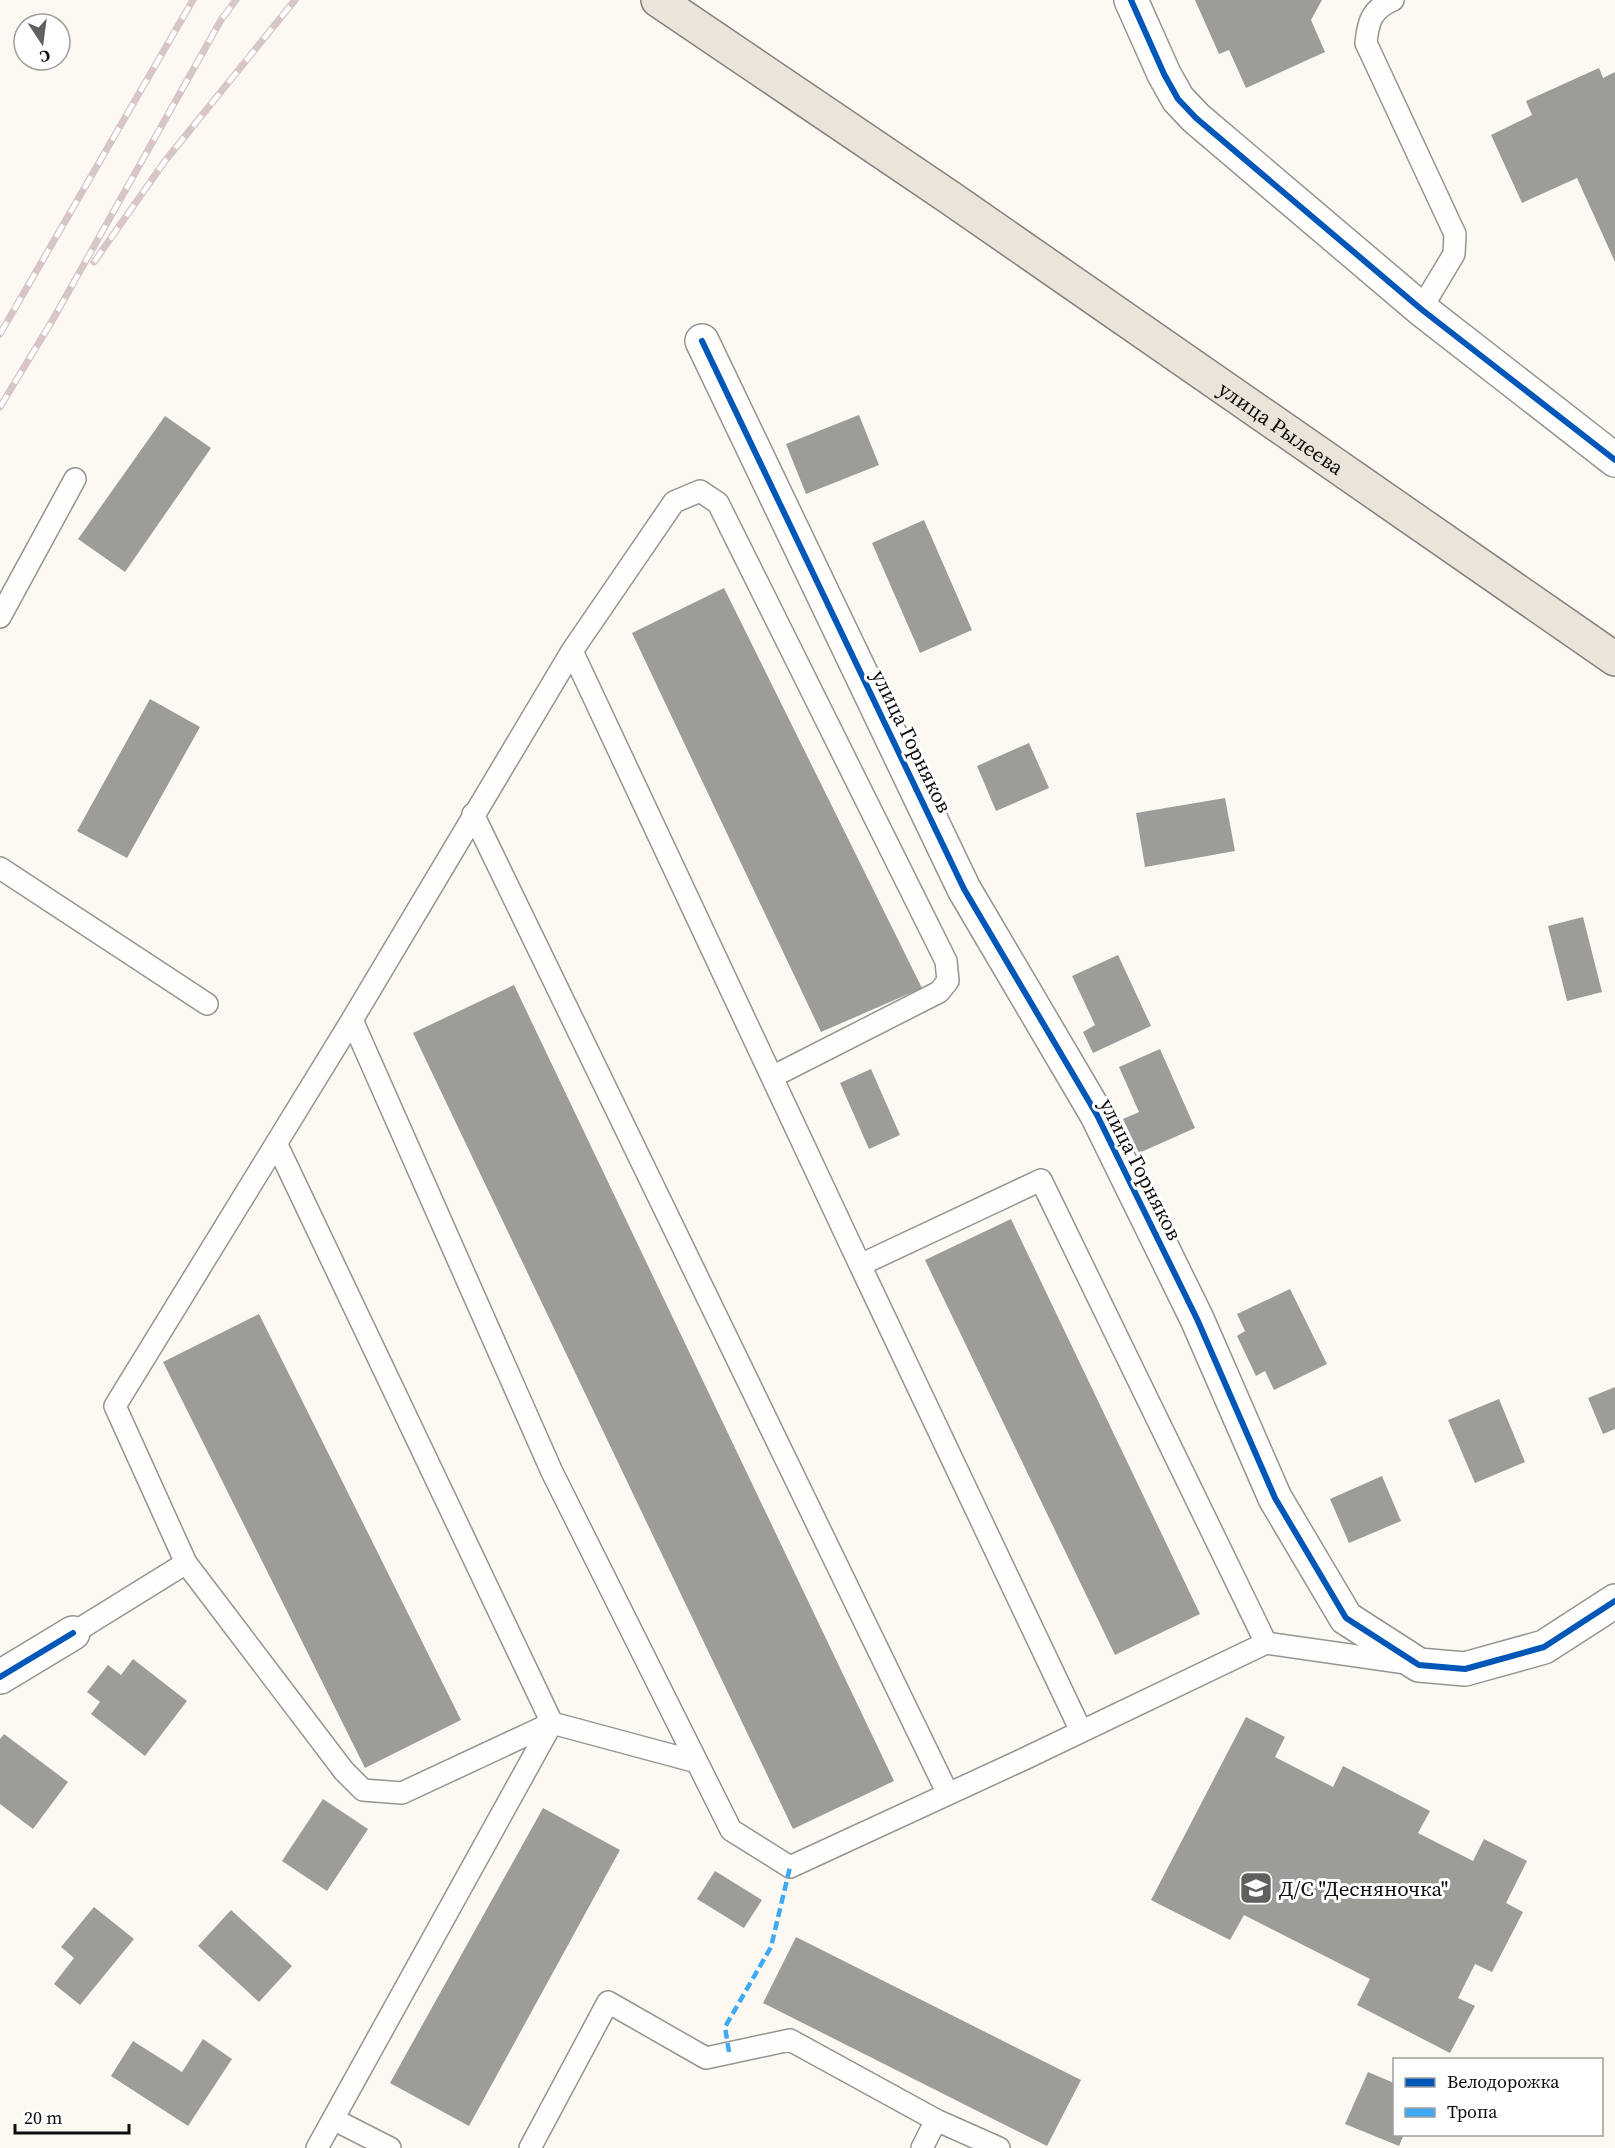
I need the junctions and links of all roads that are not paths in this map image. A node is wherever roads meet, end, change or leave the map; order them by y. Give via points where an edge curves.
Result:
1 (658, 0) edge
2 (1131, 0) edge
3 (1393, 0) edge
4 (1421, 309) junction
5 (702, 341) dead end
6 (1615, 460) edge
7 (75, 479) dead end
8 (0, 617) edge
9 (572, 651) junction
10 (1615, 659) edge
11 (473, 814) junction
12 (0, 868) edge
13 (207, 1004) dead end
14 (352, 1020) junction
15 (772, 1077) junction
16 (277, 1145) junction
17 (860, 1265) junction
18 (186, 1563) junction
19 (1615, 1601) edge
20 (73, 1633) joint
21 (1266, 1642) junction
22 (1419, 1665) junction
23 (0, 1677) edge
24 (552, 1723) junction
25 (1081, 1731) junction
26 (697, 1762) junction
27 (948, 1794) junction
28 (333, 2119) junction
29 (936, 2120) junction
30 (317, 2148) edge
31 (390, 2148) edge
32 (530, 2148) edge
33 (922, 2148) edge
34 (999, 2148) edge

1 - 10 main road, улица Рылеева
2 - 4 street via 1164,74 1190,112
3 - 4 lane via 1380,6 1368,24 1366,43 1455,234 1454,254
4 - 6 street
5 - 22 street, улица Горняков via 964,889 1102,1126 1197,1319 1275,1498 1346,1618
7 - 8 lane
9 - 11 lane
9 - 15 lane
9 - 15 lane via 674,502 700,491 718,503 946,961 948,981 939,992
11 - 14 lane
11 - 27 lane
12 - 13 lane
14 - 16 lane
14 - 26 lane via 552,1472
15 - 17 lane
16 - 18 lane via 115,1406
16 - 24 lane
17 - 21 lane via 1041,1180
17 - 25 lane
18 - 20 lane
18 - 24 lane via 344,1771 363,1790 402,1793
19 - 22 street, улица Горняков via 1544,1647 1465,1669
20 - 23 street
21 - 22 lane
21 - 25 lane
24 - 26 lane
24 - 28 lane
25 - 27 lane
26 - 27 lane via 731,1830 790,1867
28 - 30 lane
28 - 31 lane
29 - 32 lane via 790,2040 706,2058 608,2002
29 - 33 lane
29 - 34 lane

